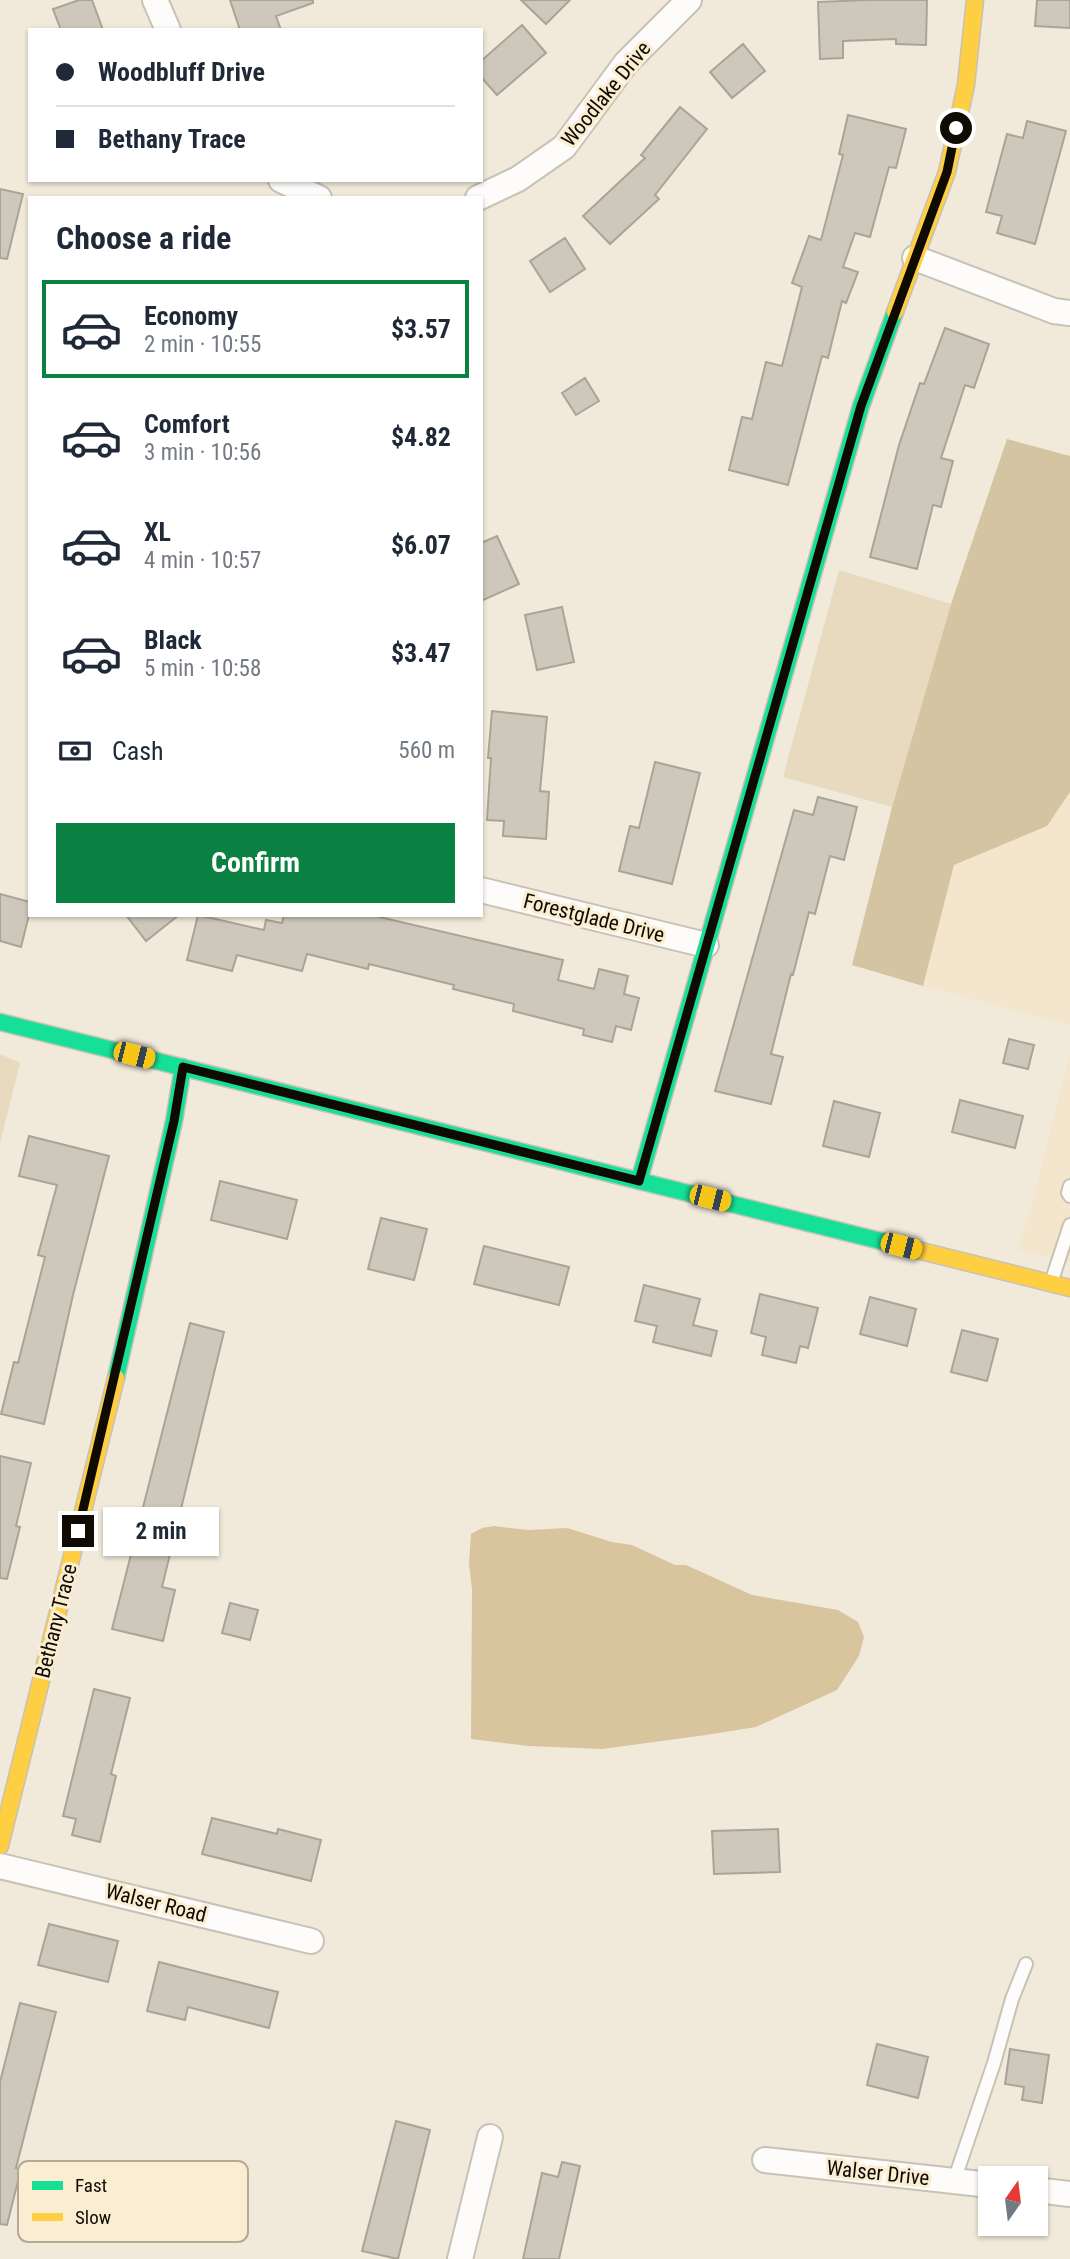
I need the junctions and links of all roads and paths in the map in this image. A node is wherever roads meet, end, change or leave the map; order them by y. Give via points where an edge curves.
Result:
1 (155, 0) edge
2 (690, 0) edge
3 (975, 0) edge
4 (166, 28) edge
5 (284, 182) edge
6 (308, 196) edge
7 (482, 196) edge
8 (915, 258) junction
9 (1070, 313) edge
10 (483, 890) edge
11 (706, 945) junction
12 (0, 1022) edge
13 (183, 1067) junction
14 (639, 1181) junction
15 (1070, 1186) edge
16 (1070, 1196) edge
17 (1070, 1225) edge
18 (1051, 1283) junction
19 (1070, 1288) edge
20 (0, 1846) edge
21 (0, 1866) edge
22 (311, 1941) dead end
23 (1026, 1964) dead end
24 (490, 2137) dead end
25 (765, 2161) dead end
26 (954, 2181) junction
27 (978, 2184) edge
28 (1048, 2191) edge
29 (1070, 2194) edge
30 (460, 2259) edge

1 - 4 street
2 - 7 street, Woodlake Drive via 626,63 564,147 518,179
3 - 8 street via 966,85 947,172
5 - 6 street
8 - 9 street
8 - 11 street via 861,406
10 - 11 street, Forestglade Drive
11 - 14 street
12 - 13 street
13 - 14 street
13 - 20 street, Bethany Trace via 111,1399
14 - 18 street
15 - 16 lane
17 - 18 lane
18 - 19 street
21 - 22 street, Walser Road
23 - 26 lane
24 - 30 street
25 - 26 street, Walser Drive
26 - 27 street, Walser Drive
28 - 29 street

